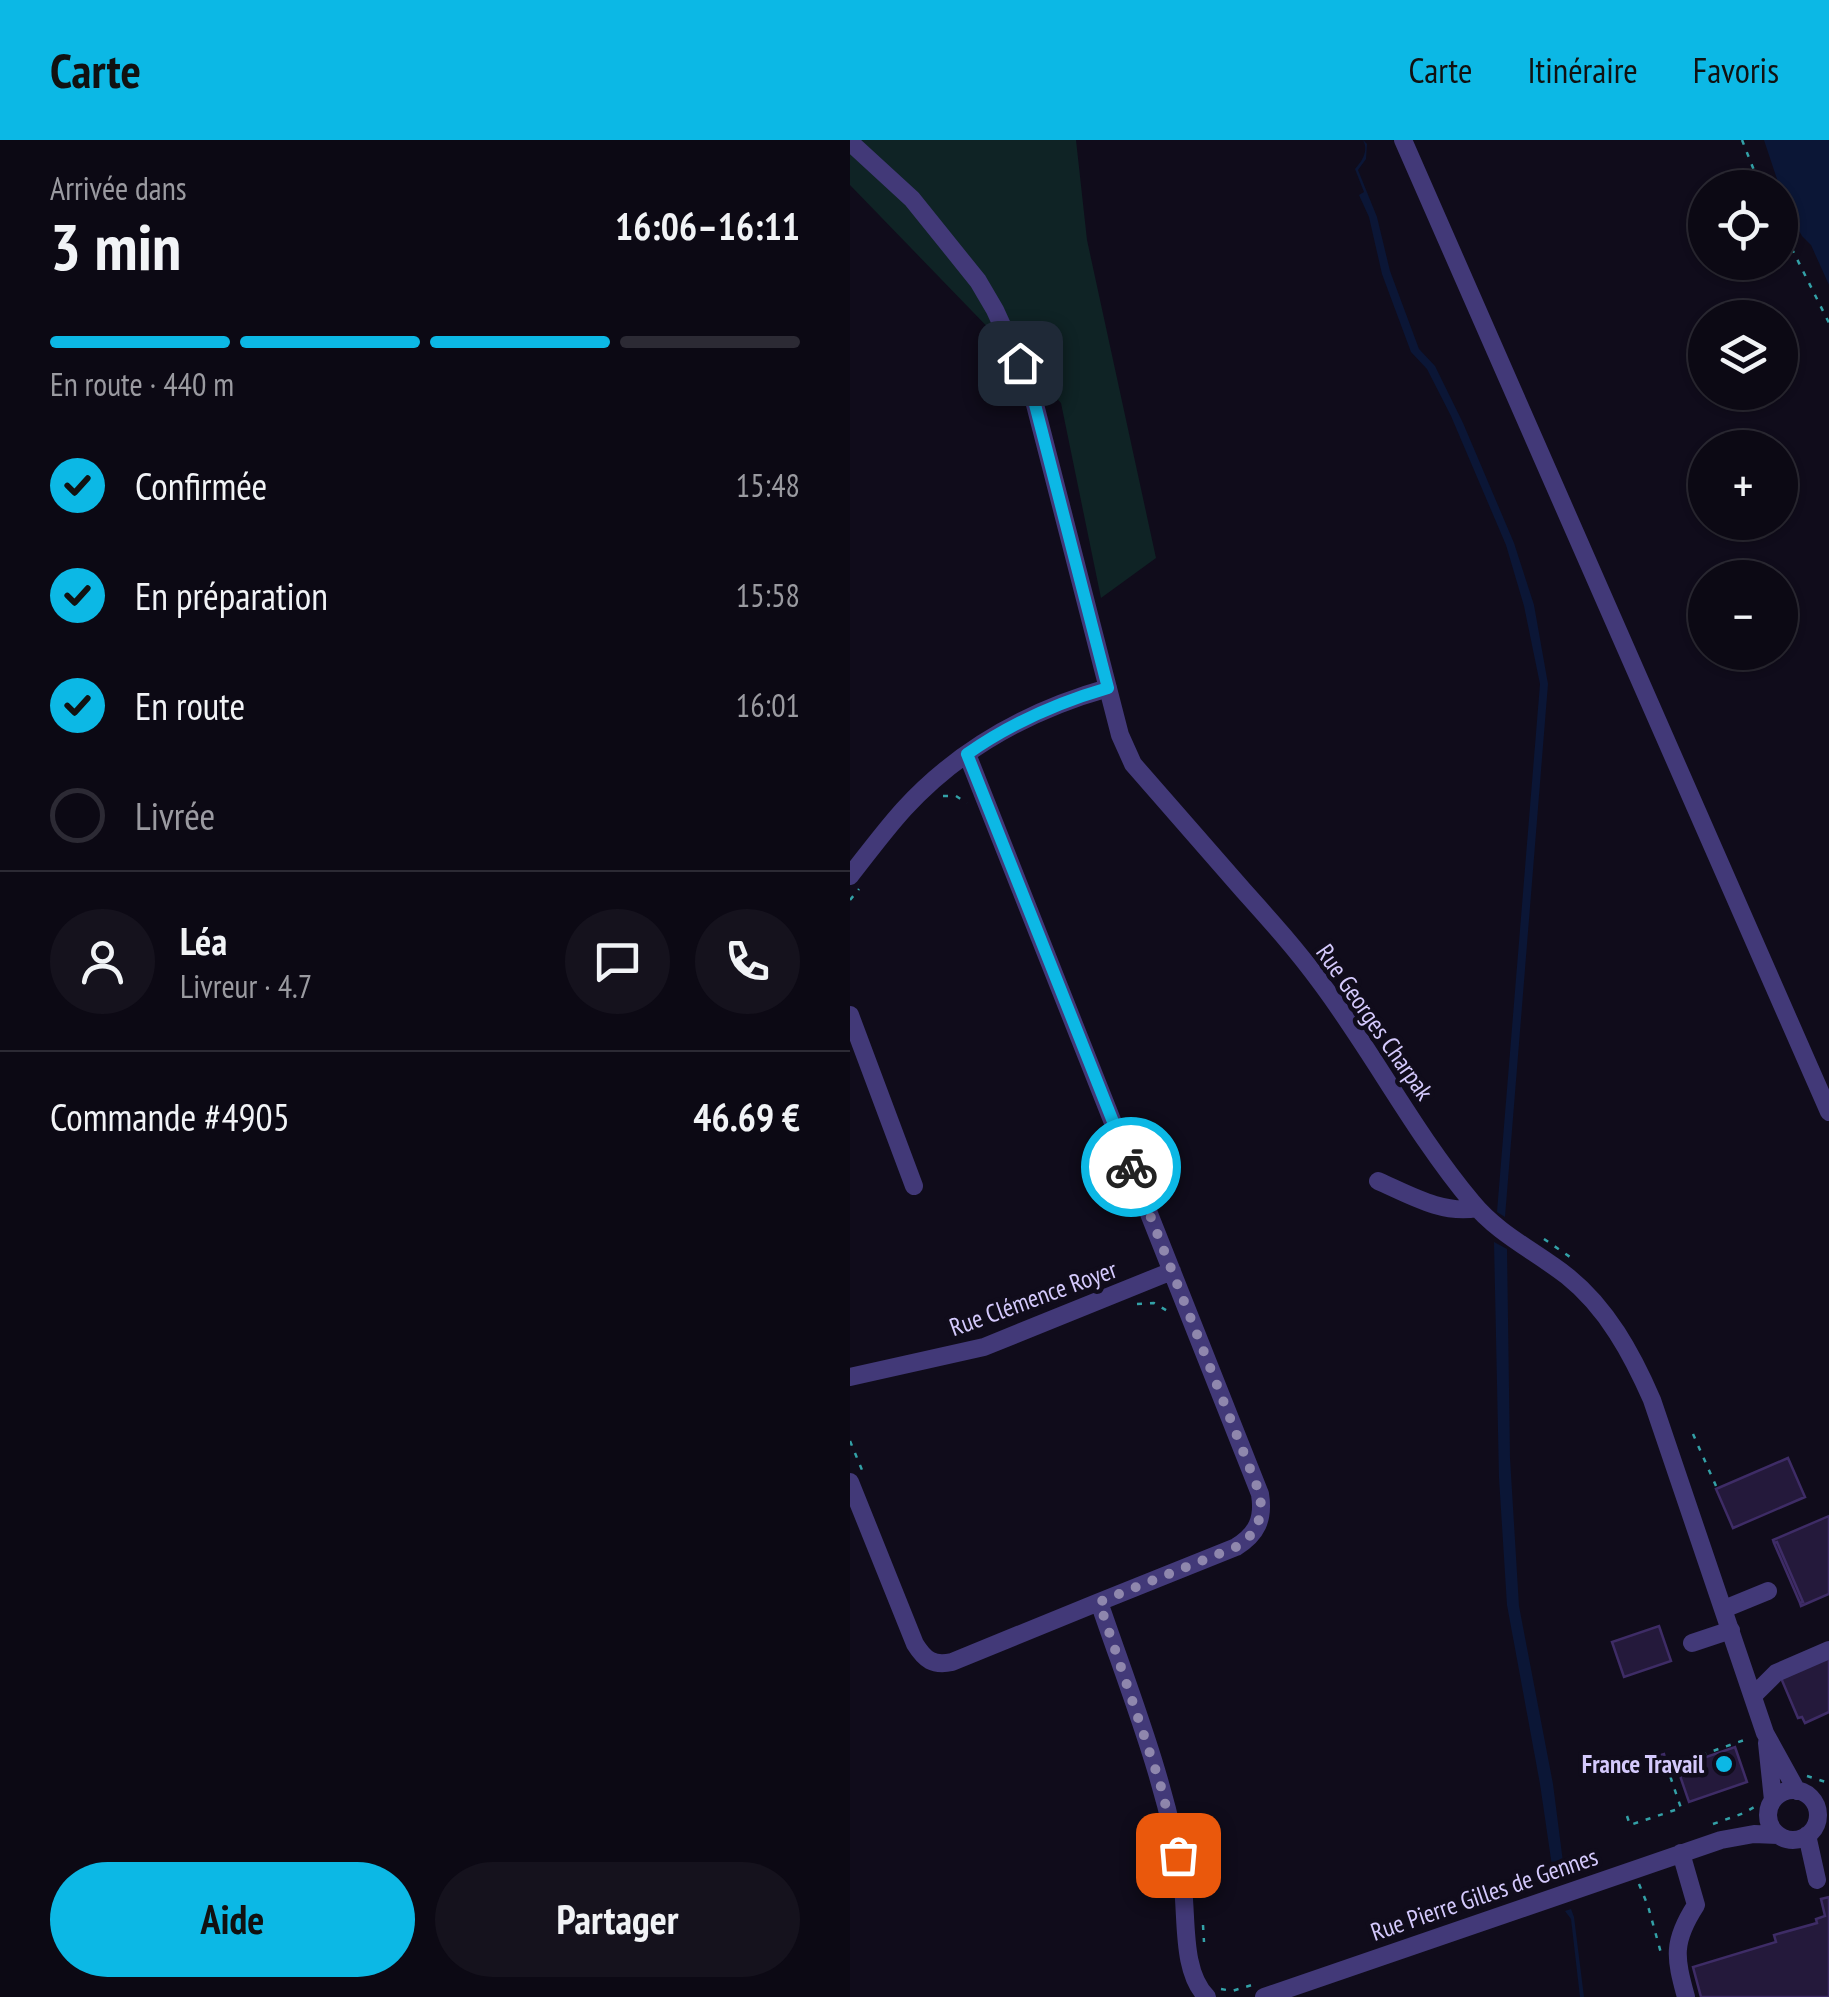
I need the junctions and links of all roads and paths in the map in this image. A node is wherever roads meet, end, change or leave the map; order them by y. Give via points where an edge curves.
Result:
1 (1404, 140) edge
2 (1742, 140) edge
3 (850, 142) edge
4 (1754, 170) edge
5 (1798, 261) edge
6 (1829, 323) edge
7 (1108, 688) junction
8 (967, 754) junction
9 (936, 799) dead end
10 (970, 807) dead end
11 (850, 876) edge
12 (850, 1015) edge
13 (1829, 1112) edge
14 (1378, 1181) dead end
15 (914, 1186) dead end
16 (1477, 1208) junction
17 (1172, 1271) junction
18 (1169, 1304) dead end
19 (1174, 1317) dead end
20 (850, 1378) edge
21 (1694, 1434) dead end
22 (850, 1441) edge
23 (857, 1479) edge
24 (1716, 1486) dead end
25 (1768, 1591) dead end
26 (1099, 1602) junction
27 (1724, 1608) junction
28 (1731, 1630) junction
29 (1692, 1643) dead end
30 (1829, 1650) edge
31 (1754, 1696) junction
32 (1760, 1734) junction
33 (1812, 1795) edge
34 (1661, 1804) dead end
35 (1767, 1805) junction
36 (1665, 1814) junction
37 (1823, 1815) edge
38 (1627, 1816) dead end
39 (1715, 1833) junction
40 (1793, 1837) junction
41 (1682, 1853) junction
42 (1632, 1869) junction
43 (1813, 1882) dead end
44 (1201, 1912) dead end
45 (1205, 1954) dead end
46 (1663, 1960) dead end
47 (1260, 1990) edge
48 (1211, 1991) edge
49 (1686, 1997) edge

1 - 13 street
2 - 4 path
3 - 7 street, Rue Georges Charpak via 912,199 996,310 1031,389
5 - 6 path
7 - 8 street via 1046,708
7 - 16 street, Rue Georges Charpak via 1133,764 1320,982
8 - 11 street via 906,807
8 - 17 street
9 - 10 path via 956,796
12 - 15 street
14 - 16 street via 1441,1207
16 - 27 street, Rue Georges Charpak via 1587,1294 1635,1361
17 - 20 street, Rue Clémence Royer via 984,1347
17 - 26 street via 1260,1494 1260,1519 1236,1547
18 - 19 path
21 - 24 path
22 - 23 path
23 - 26 street via 915,1644 931,1662 952,1662
25 - 27 street
26 - 48 street via 1168,1810 1191,1972 1196,1984
27 - 28 street, Rue Georges Charpak
28 - 29 street
28 - 31 street, Rue Georges Charpak
30 - 31 street via 1776,1673
31 - 32 street, Rue Georges Charpak
32 - 33 street, Rue Georges Charpak
32 - 35 street, Rue Georges Charpak
32 - 36 path via 1667,1766 1682,1808
33 - 35 street via 1784,1792
33 - 37 street
34 - 36 path
35 - 39 street, Rue Pierre Gilles de Gennes
35 - 39 path
35 - 40 street via 1770,1824
36 - 38 path via 1630,1825
37 - 40 street
39 - 40 street, Rue Pierre Gilles de Gennes
39 - 41 street, Rue Pierre Gilles de Gennes
40 - 43 street
41 - 42 street, Rue Pierre Gilles de Gennes
41 - 49 street via 1696,1905 1676,1945
42 - 46 path
42 - 47 street, Rue Pierre Gilles de Gennes
44 - 45 path
47 - 48 path

